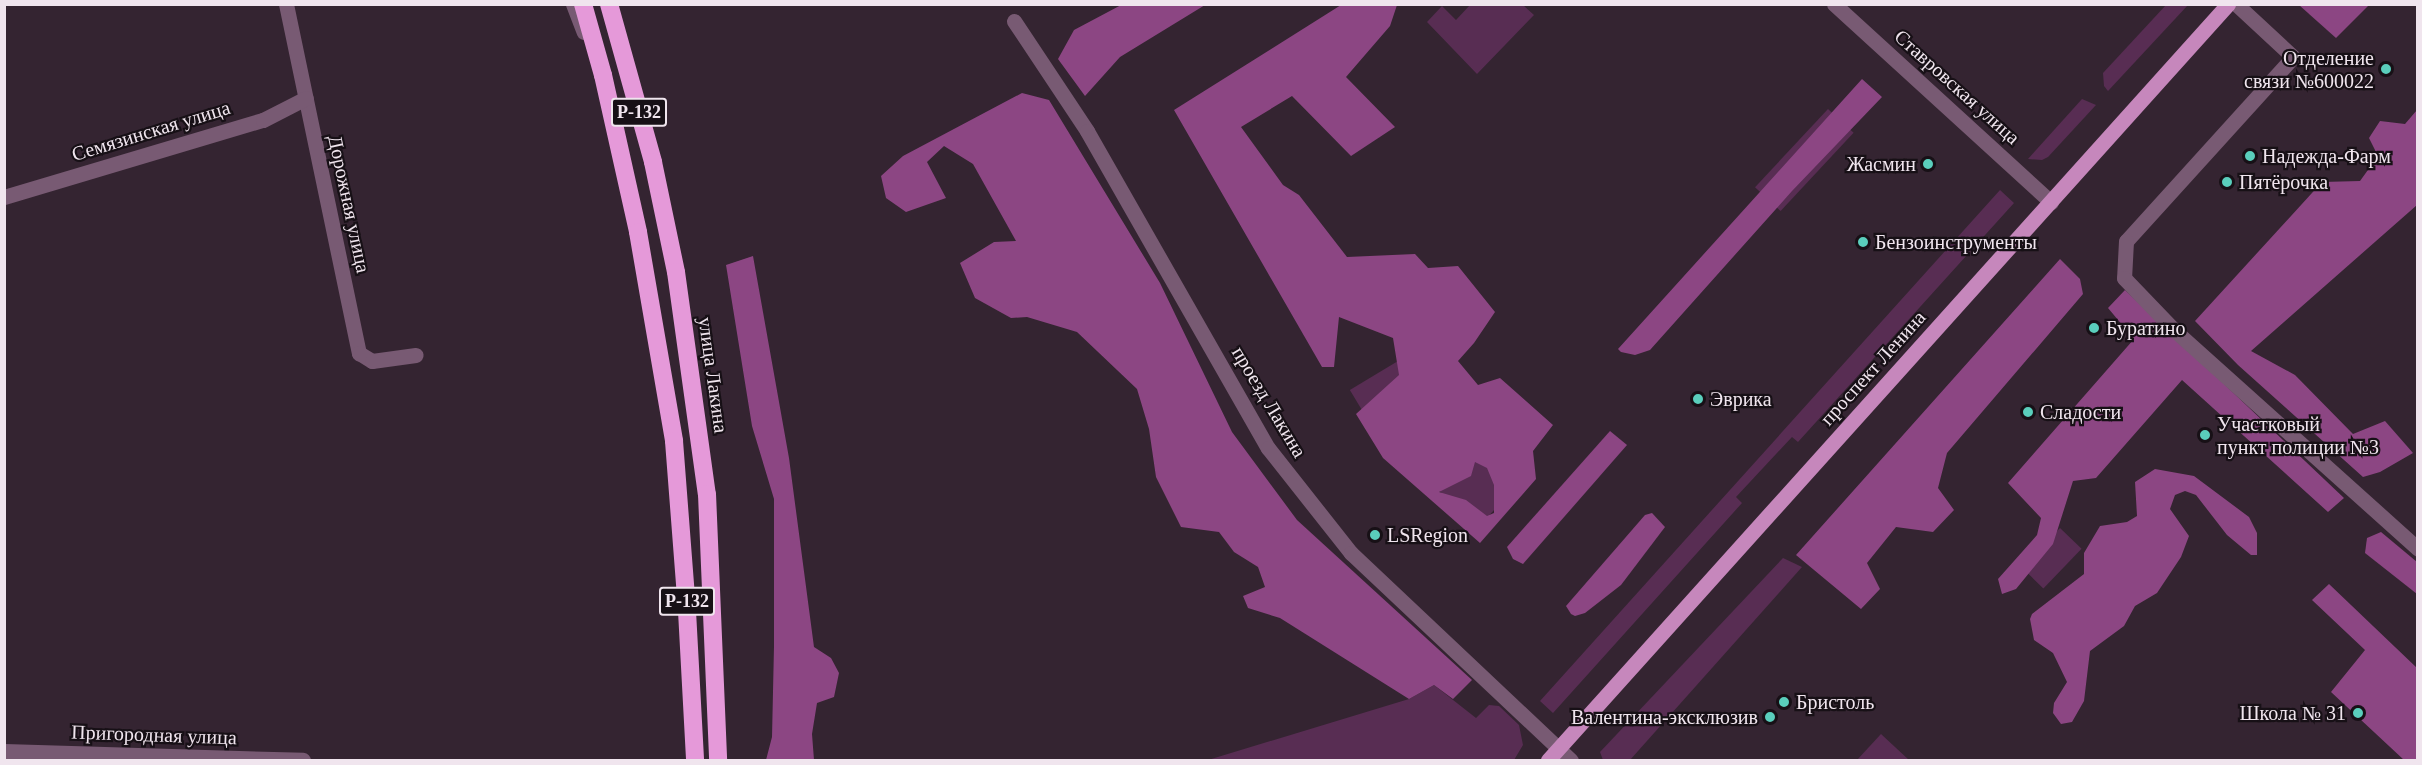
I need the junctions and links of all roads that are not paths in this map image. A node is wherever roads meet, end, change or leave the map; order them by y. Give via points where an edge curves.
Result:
1 (573, 4) edge
2 (583, 4) edge
3 (609, 4) edge
4 (1834, 4) edge
5 (2228, 4) edge
6 (2236, 4) edge
7 (287, 5) edge
8 (1014, 21) dead end
9 (603, 75) junction
10 (306, 98) junction
11 (4, 197) edge
12 (2051, 202) junction
13 (416, 355) dead end
14 (2418, 549) edge
15 (4, 751) edge
16 (1553, 755) edge
17 (303, 760) edge
18 (695, 760) edge
19 (718, 760) edge
20 (1570, 760) edge

1 - 9 street
2 - 9 highway, Р-132
3 - 19 highway, улица Лакина / Р-132 via 653,162 676,272 707,494
4 - 12 street, Ставровская улица
5 - 12 main road, проспект Ленина
6 - 14 street via 2294,57 2126,241 2124,278 2173,329
7 - 10 street, Дорожная улица
8 - 16 street, проезд Лакина via 1088,131 1268,448 1351,553 1520,710
9 - 18 highway, Р-132 via 638,232 674,441
10 - 11 street, Семязинская улица via 263,120
10 - 13 street, Дорожная улица via 359,353 372,361
12 - 16 main road, проспект Ленина
15 - 17 street, Пригородная улица
16 - 20 street, проезд Лакина

